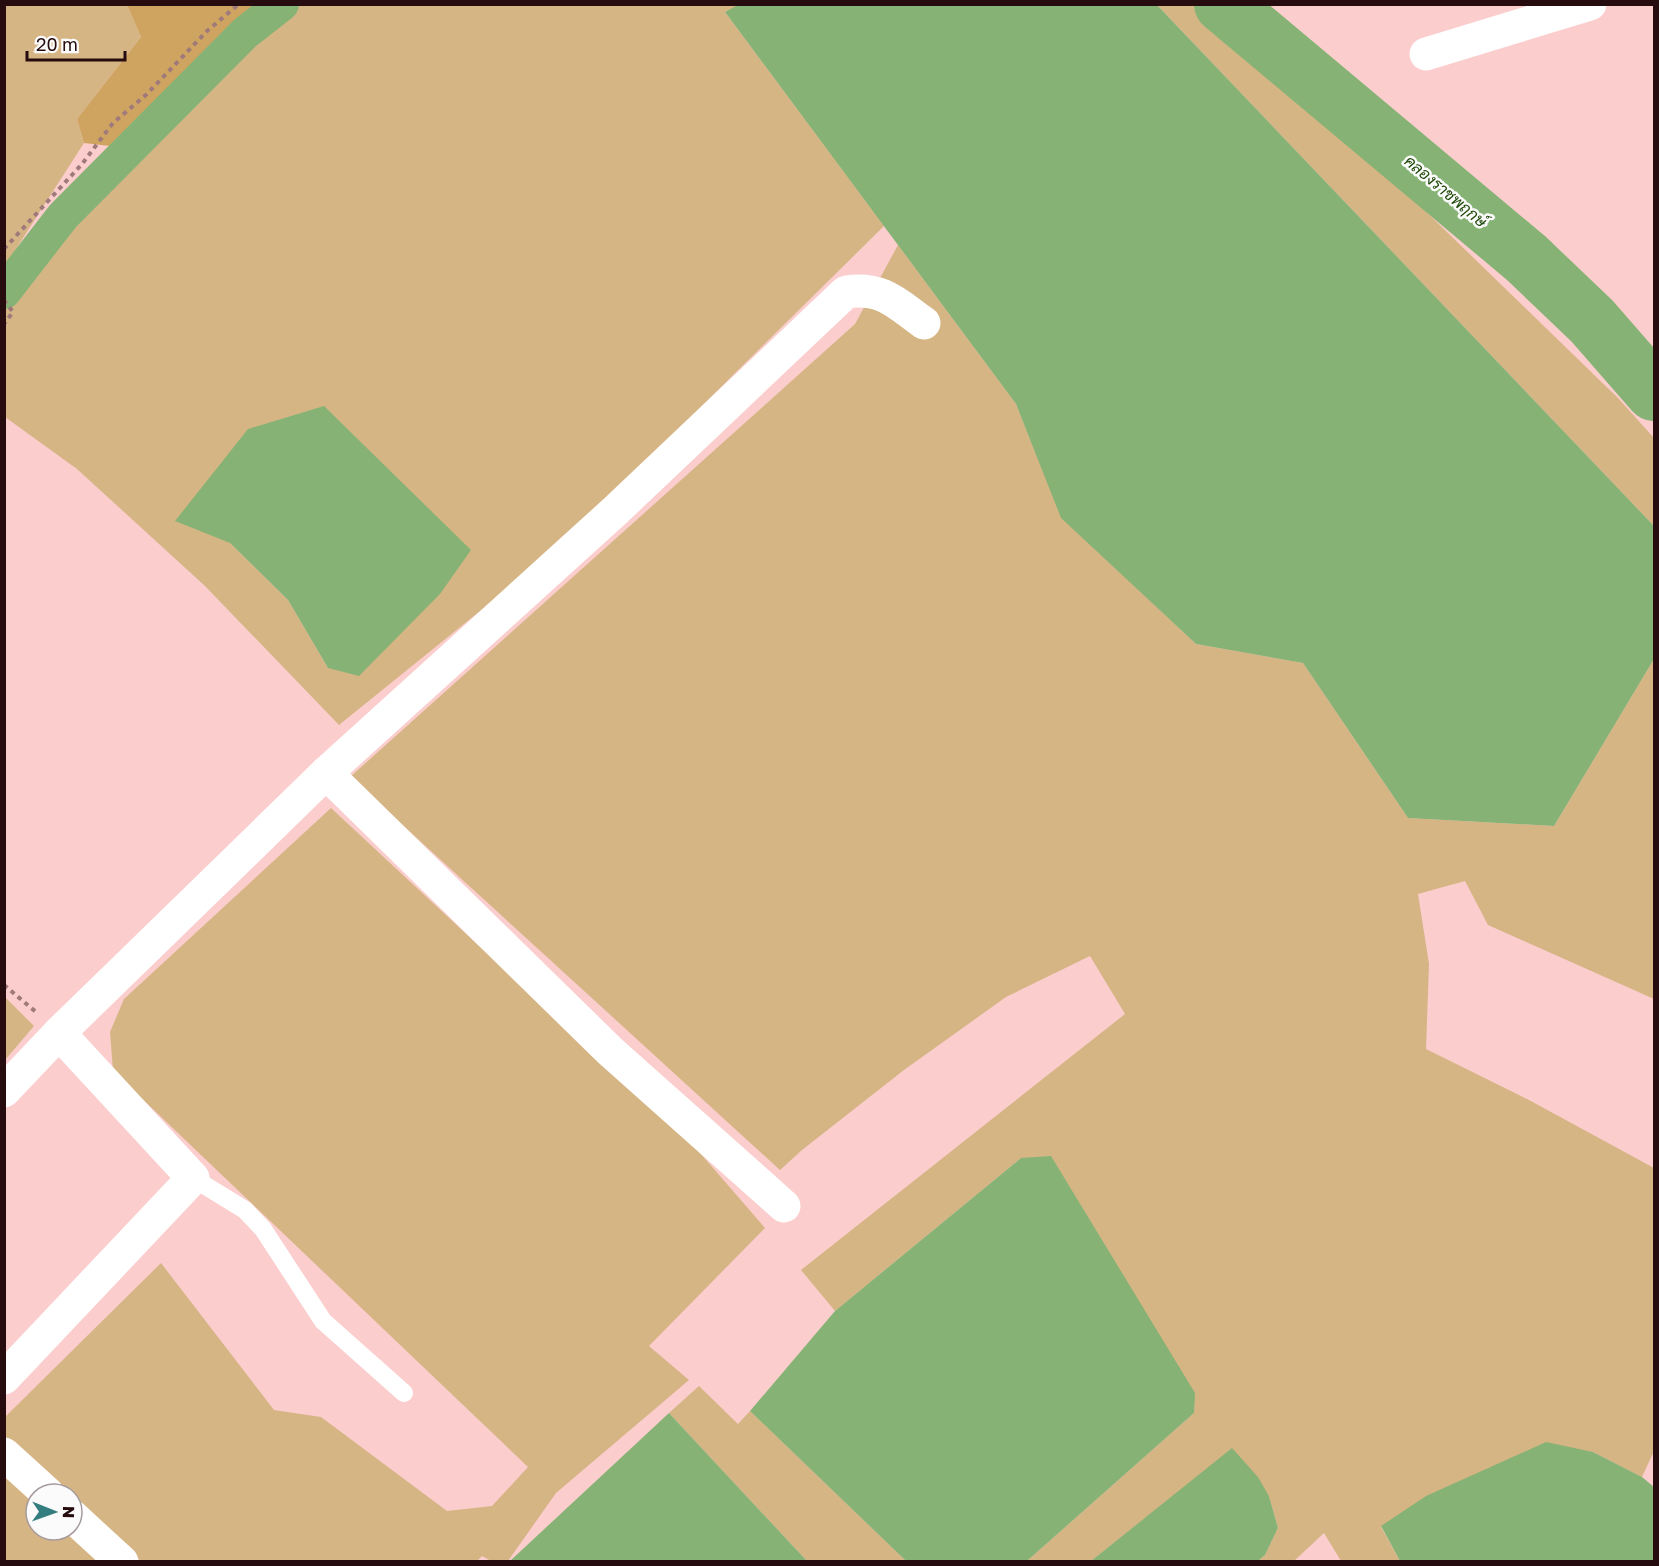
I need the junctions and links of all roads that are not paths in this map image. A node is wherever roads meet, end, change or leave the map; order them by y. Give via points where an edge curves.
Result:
1 (1590, 4) edge
2 (1426, 54) dead end
3 (924, 323) dead end
4 (326, 773) junction
5 (59, 1033) junction
6 (4, 1091) edge
7 (193, 1178) junction
8 (784, 1206) dead end
9 (4, 1378) edge
10 (404, 1393) dead end
11 (4, 1454) edge
12 (35, 1482) edge
13 (84, 1527) edge
14 (122, 1562) edge

1 - 2 street
3 - 4 street via 885,295 862,290 846,292 615,511
4 - 5 street
4 - 8 street via 610,1051
5 - 6 street
5 - 7 street
7 - 9 street
7 - 10 lane via 245,1210 263,1229 323,1321
11 - 12 street
13 - 14 street

